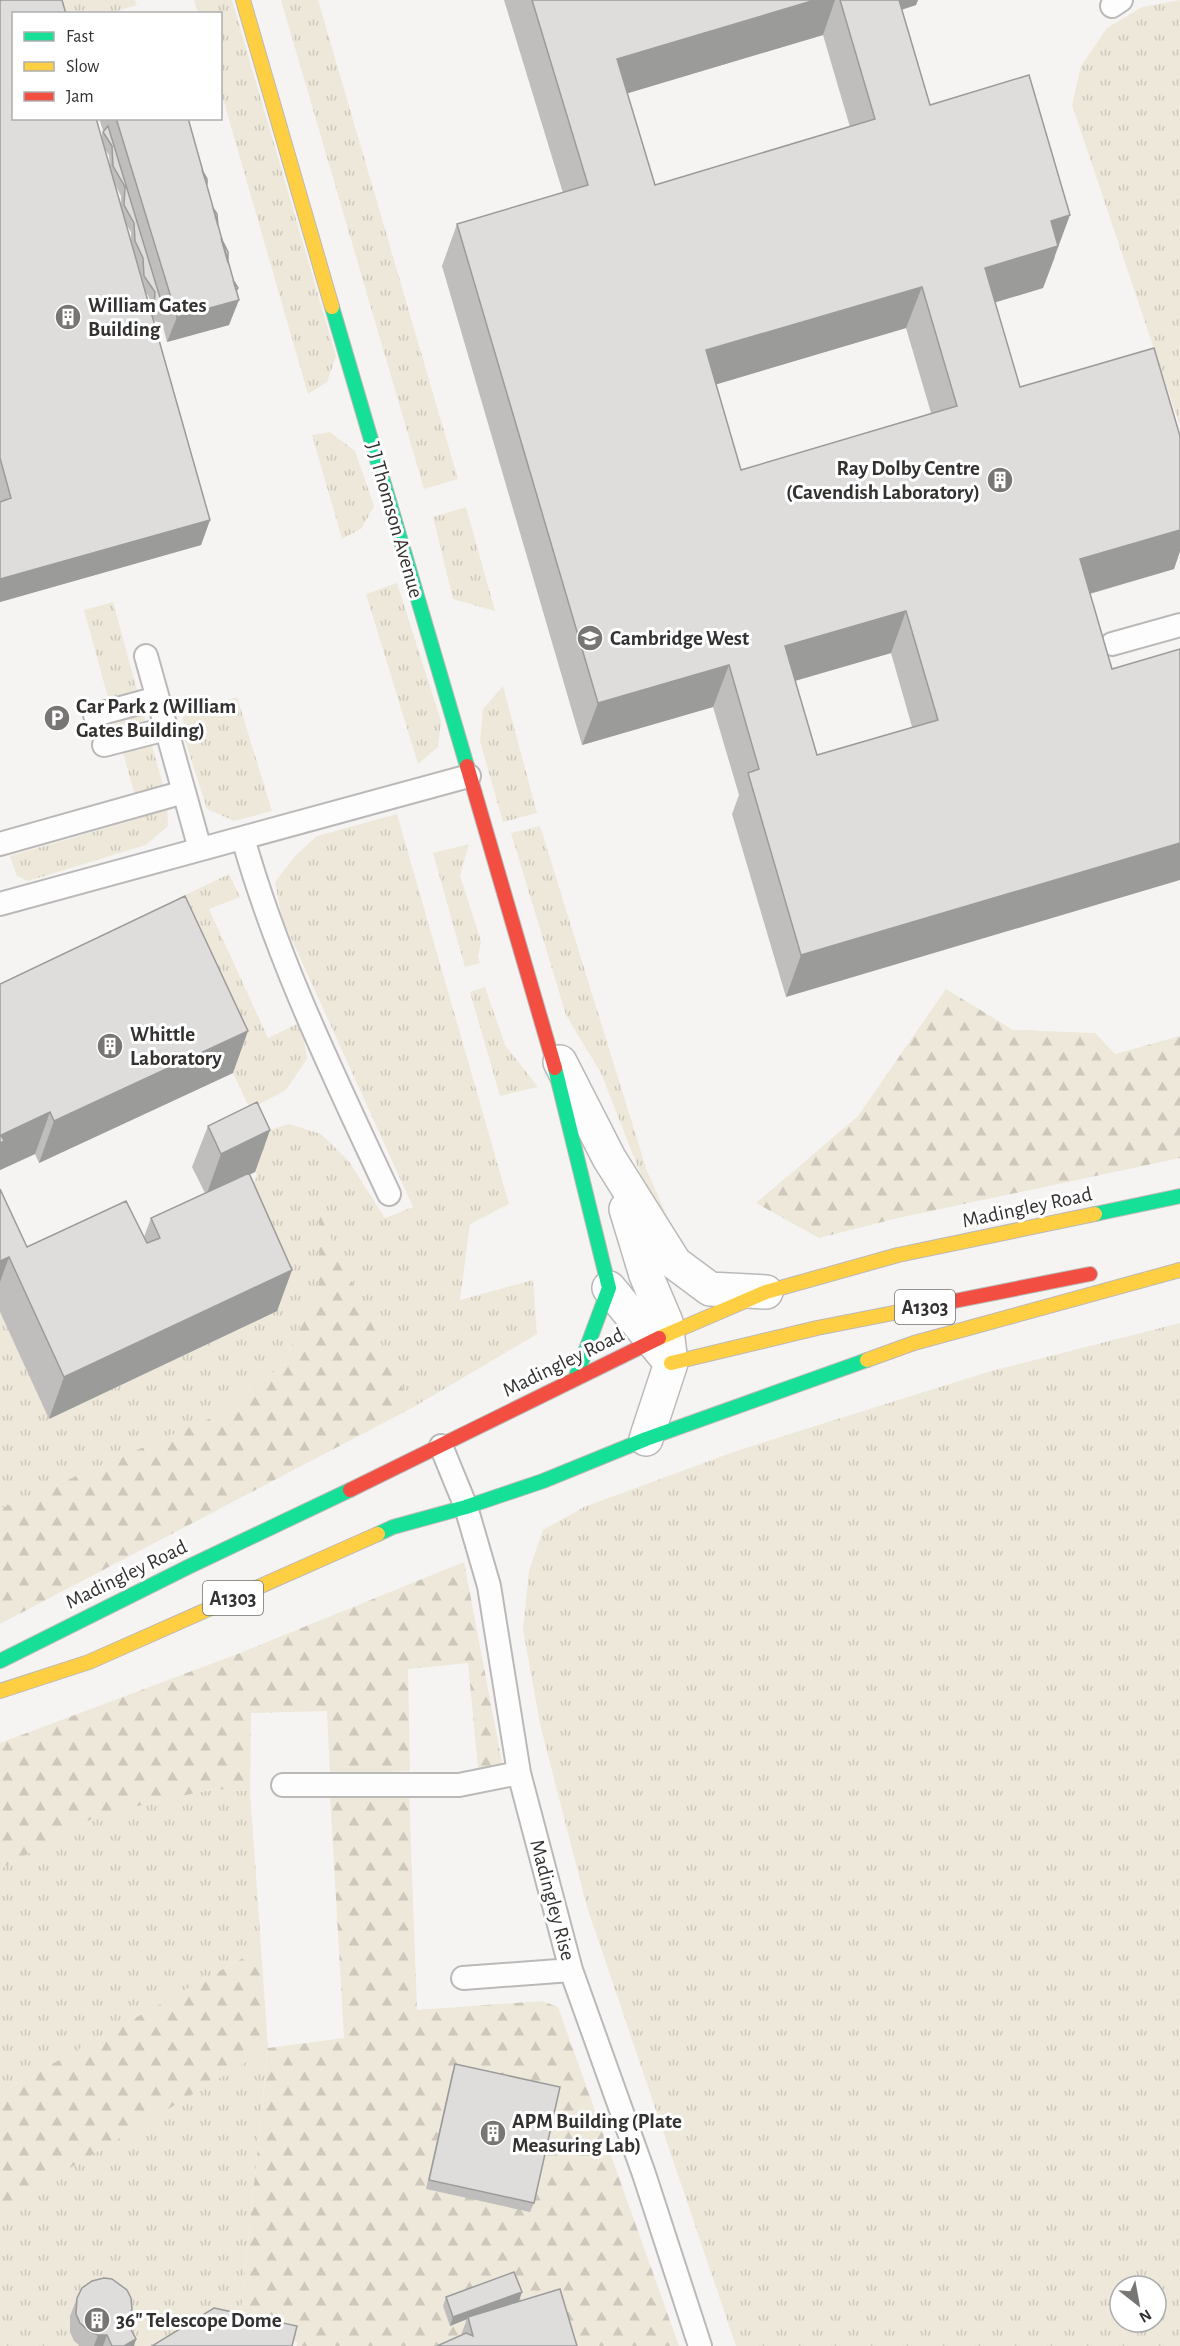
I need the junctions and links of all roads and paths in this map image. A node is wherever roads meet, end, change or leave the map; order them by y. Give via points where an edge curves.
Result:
1 (243, 0) edge
2 (1180, 625) edge
3 (1112, 644) dead end
4 (146, 656) dead end
5 (157, 698) junction
6 (95, 715) dead end
7 (166, 729) junction
8 (104, 746) dead end
9 (470, 776) junction
10 (184, 792) junction
11 (243, 838) junction
12 (0, 844) edge
13 (200, 849) junction
14 (0, 903) edge
15 (548, 1039) junction
16 (609, 1158) junction
17 (389, 1194) dead end
18 (1180, 1196) edge
19 (1180, 1270) edge
20 (1098, 1272) dead end
21 (609, 1288) junction
22 (766, 1292) junction
23 (663, 1346) junction
24 (576, 1379) junction
25 (646, 1439) junction
26 (441, 1446) junction
27 (466, 1508) junction
28 (0, 1661) edge
29 (0, 1691) edge
30 (519, 1773) junction
31 (283, 1785) dead end
32 (571, 1970) junction
33 (463, 1978) dead end
34 (700, 2346) edge

1 - 9 main road, J J Thomson Avenue
2 - 3 lane
4 - 5 lane
5 - 6 lane
5 - 7 lane
7 - 8 lane
7 - 10 lane
9 - 11 lane
9 - 15 main road, J J Thomson Avenue
10 - 12 lane
10 - 13 lane
11 - 13 lane
11 - 17 lane via 256,883 311,1027
13 - 14 lane
15 - 16 street
15 - 21 main road, J J Thomson Avenue
16 - 22 street via 675,1263 710,1289
16 - 23 street via 646,1275 666,1322
18 - 22 main road, Madingley Road / A1303 via 898,1255
19 - 25 main road, A1303 via 914,1343
20 - 23 main road, A1303 via 817,1328
21 - 23 street
21 - 24 main road
22 - 23 main road, Madingley Road / A1303
23 - 24 main road, Madingley Road / A1303
23 - 25 street
24 - 26 main road, Madingley Road / A1303
25 - 27 main road, A1303
26 - 27 lane, Madingley Rise
26 - 28 main road, Madingley Road / A1303
27 - 29 main road, A1303 via 393,1527 88,1662
27 - 30 lane, Madingley Rise via 489,1586
30 - 31 lane via 459,1785
30 - 32 lane, Madingley Rise
32 - 33 lane
32 - 34 lane, Madingley Rise

